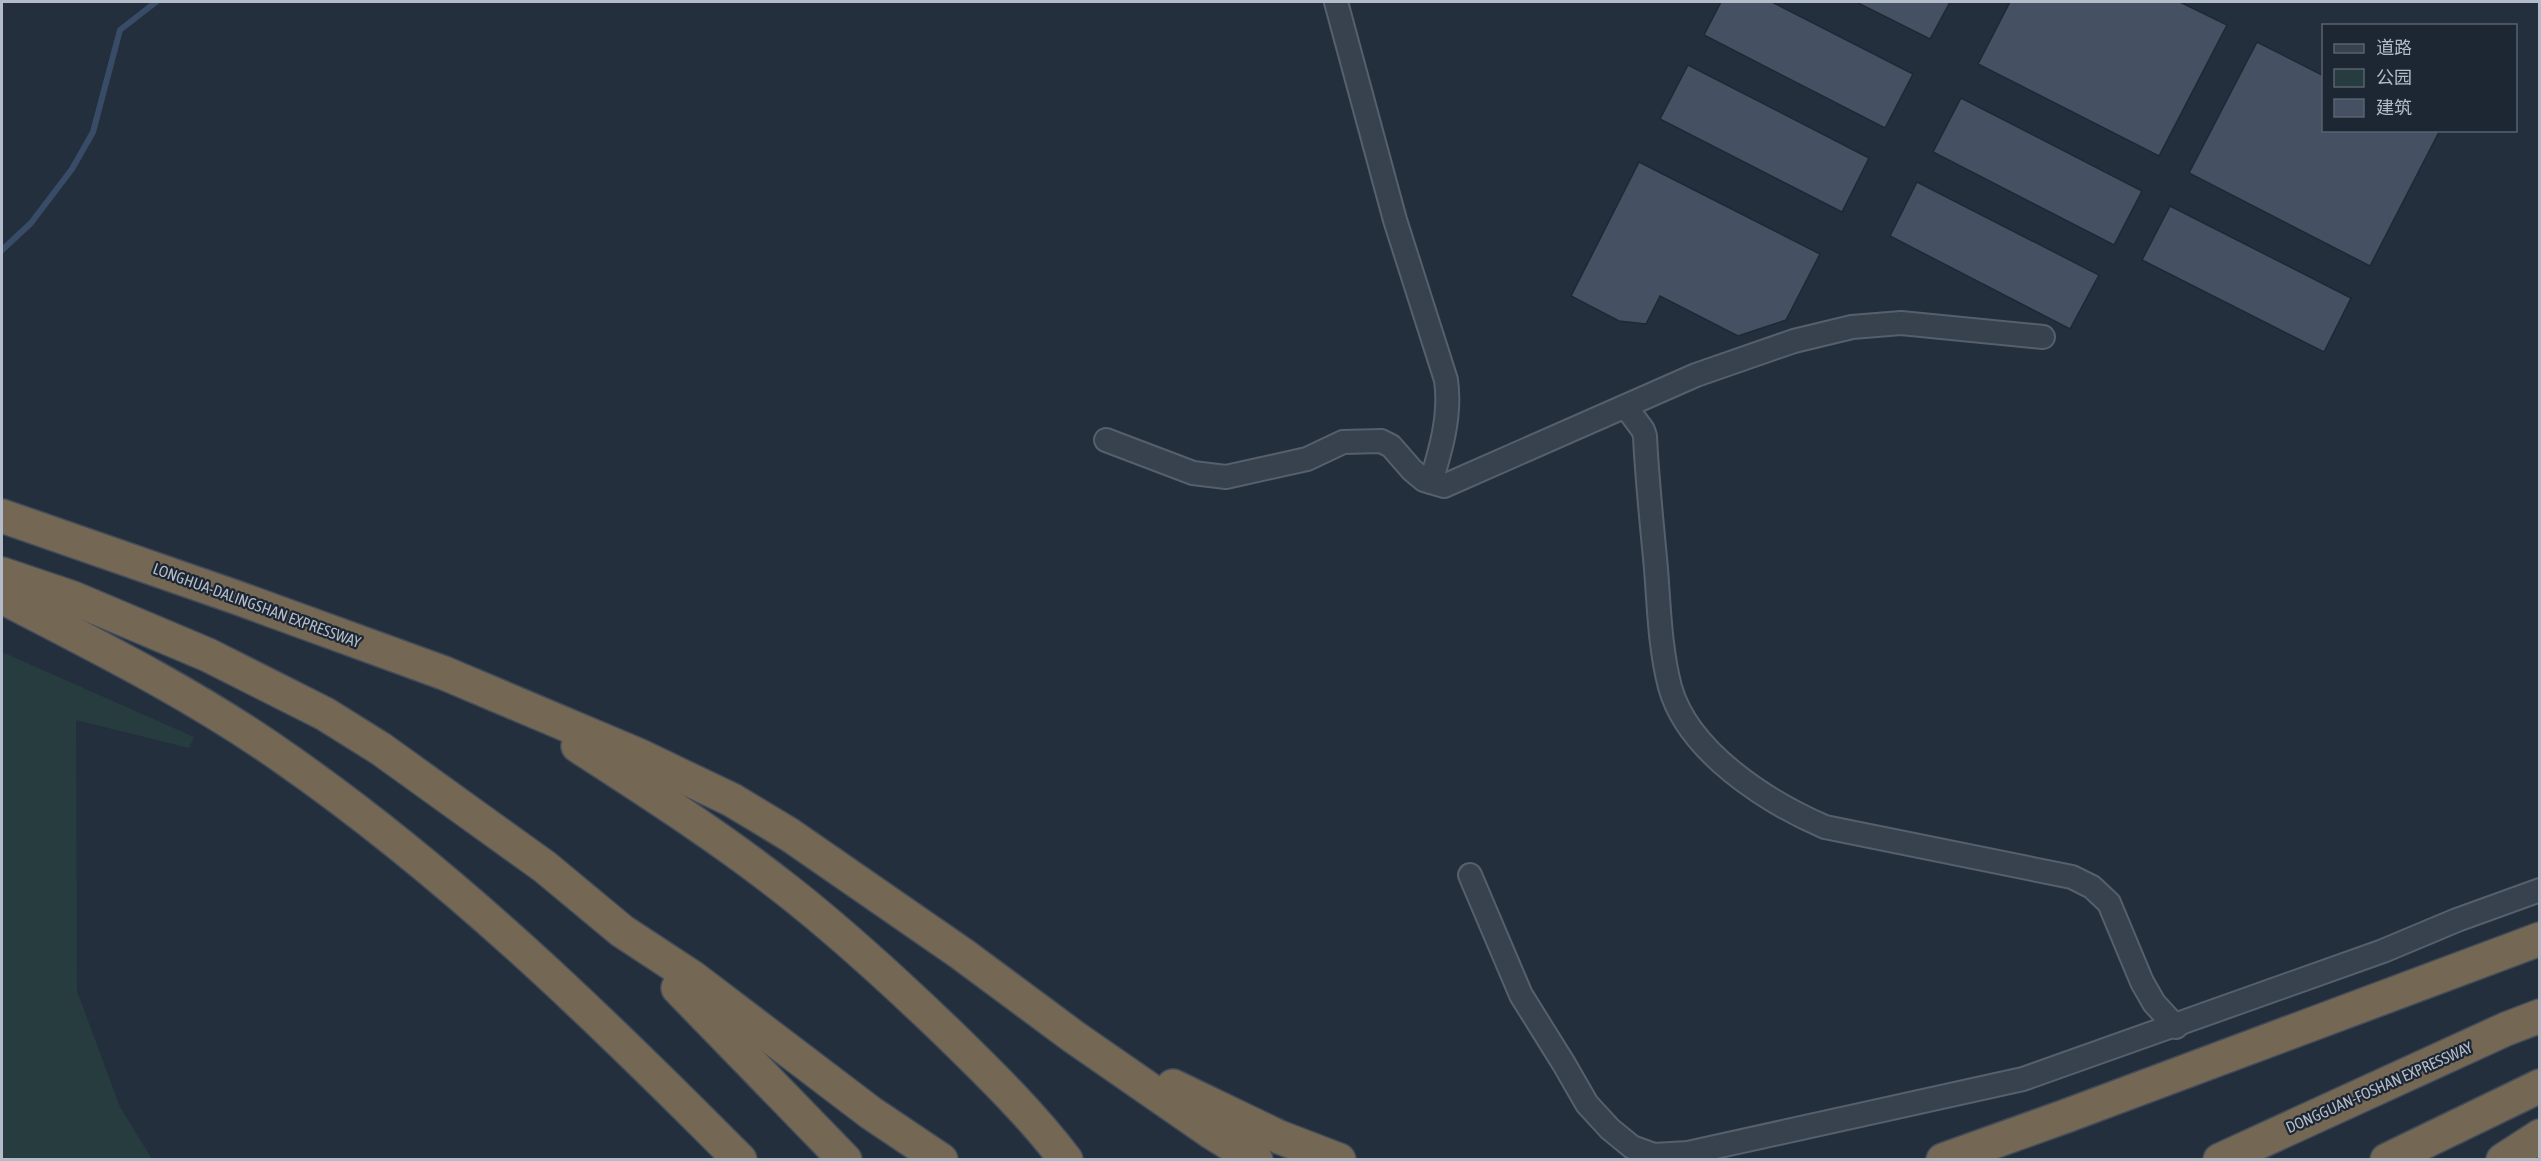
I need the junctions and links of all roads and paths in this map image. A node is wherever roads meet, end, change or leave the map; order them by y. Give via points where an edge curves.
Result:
1 (1336, 2) edge
2 (2043, 337) dead end
3 (1626, 407) junction
4 (1106, 440) dead end
5 (1431, 482) junction
6 (2, 516) edge
7 (2, 574) edge
8 (2, 597) edge
9 (509, 702) junction
10 (1470, 875) dead end
11 (2540, 890) edge
12 (622, 931) junction
13 (2540, 939) edge
14 (2540, 1016) edge
15 (2176, 1027) junction
16 (1074, 1037) junction
17 (2540, 1086) edge
18 (2540, 1136) edge
19 (2220, 1159) edge
20 (740, 1160) edge
21 (845, 1160) edge
22 (941, 1160) edge
23 (1066, 1160) edge
24 (1256, 1160) edge
25 (1339, 1160) edge
26 (1943, 1160) edge
27 (2387, 1160) edge
28 (2503, 1160) edge

1 - 5 street via 1395,220 1446,380 1442,446
2 - 3 street via 1901,323 1852,327 1794,341 1727,364
3 - 5 street via 1454,483 1444,486
3 - 15 street via 1645,436 1663,650 1670,688 1692,729 1712,752 1769,798 1825,827 2072,877 2092,887 2109,903 2154,1003
4 - 5 street via 1193,473 1226,477 1306,459 1343,442 1381,441
6 - 9 highway, LONGHUA-DALINGSHAN EXPRESSWAY via 382,649
7 - 12 highway via 155,632 325,714 381,749 536,860
8 - 20 highway via 231,722 326,787 447,884 581,1005
9 - 16 highway via 629,751 732,800 790,835 962,954
9 - 23 highway via 726,845 839,932 1019,1104
10 - 15 street via 1521,995 1587,1104 1632,1147 1654,1155 1688,1153 2023,1079
11 - 15 street
12 - 21 highway
12 - 22 highway via 692,977 871,1113
13 - 26 highway
14 - 19 highway, DONGGUAN-FOSHAN EXPRESSWAY
16 - 24 highway
16 - 25 highway via 1279,1137
17 - 27 highway
18 - 28 highway

